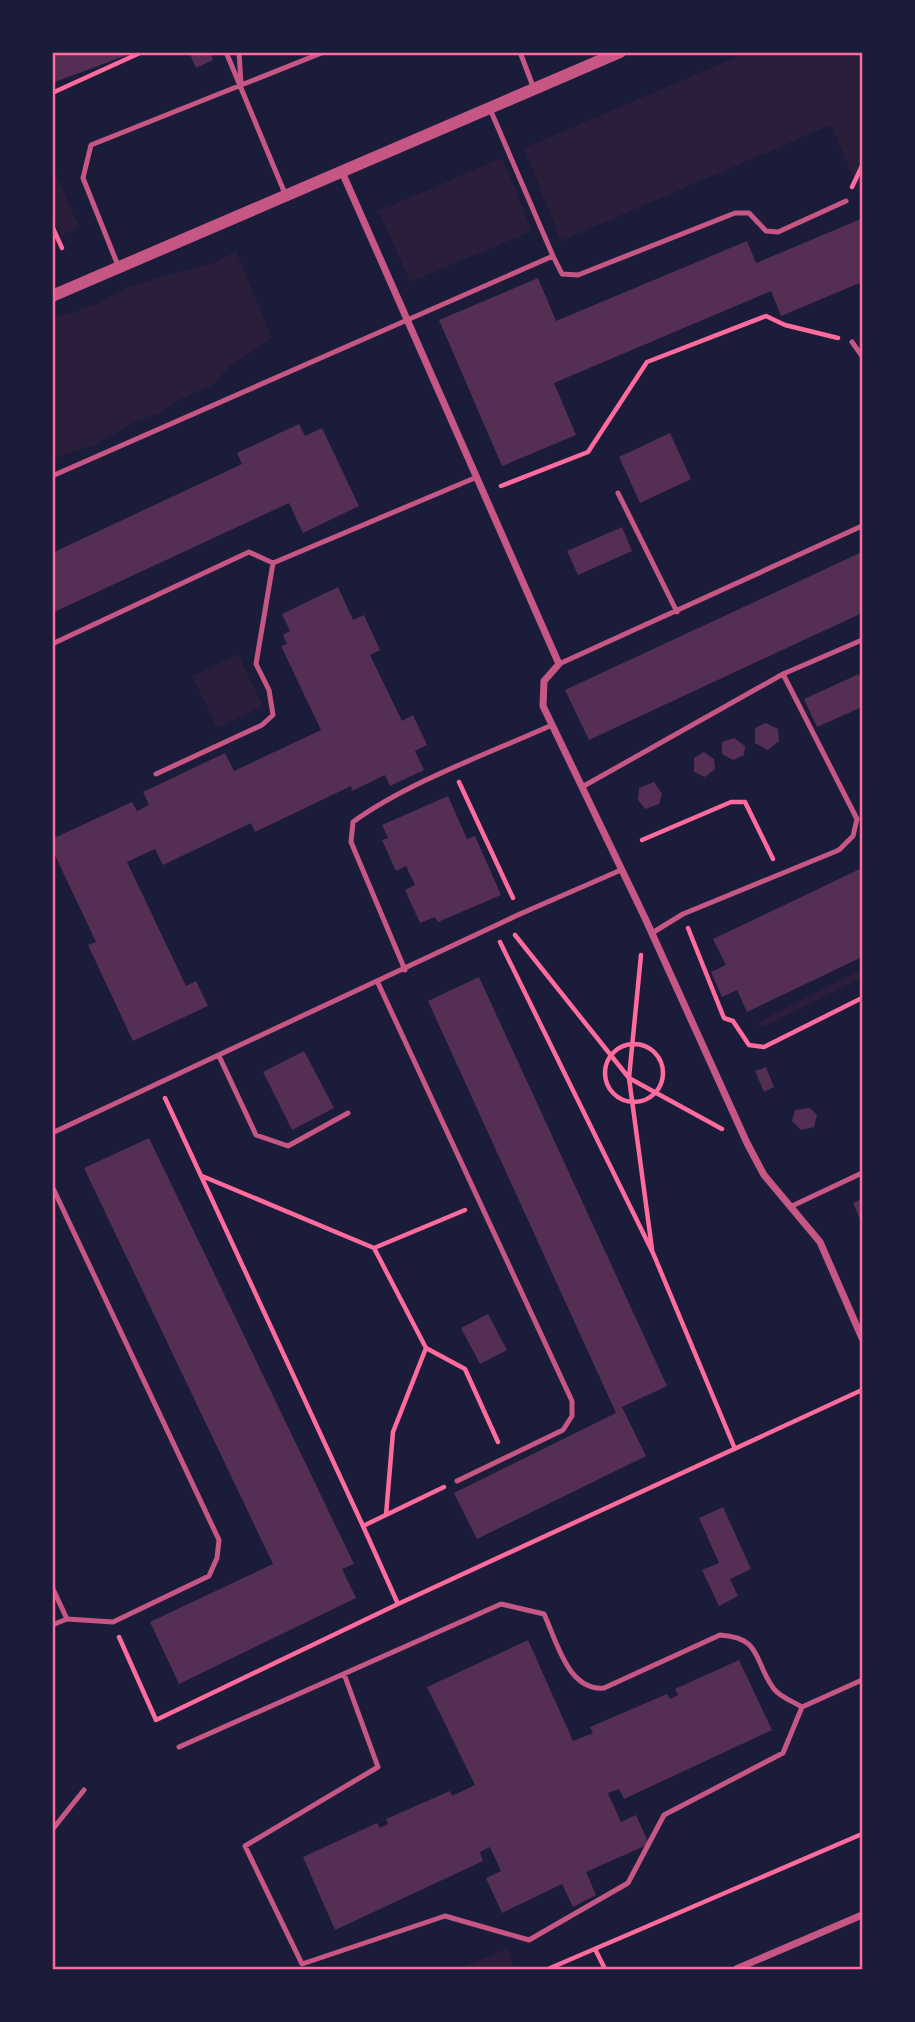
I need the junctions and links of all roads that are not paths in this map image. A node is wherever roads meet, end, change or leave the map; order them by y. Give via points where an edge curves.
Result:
1 (226, 52) edge
2 (239, 52) edge
3 (324, 52) edge
4 (520, 52) edge
5 (620, 52) edge
6 (241, 87) junction
7 (534, 90) junction
8 (491, 109) junction
9 (342, 172) junction
10 (286, 196) junction
11 (846, 201) dead end
12 (552, 256) junction
13 (119, 268) junction
14 (52, 296) edge
15 (407, 320) junction
16 (852, 342) road end
17 (863, 356) edge
18 (52, 477) edge
19 (477, 477) junction
20 (618, 493) dead end
21 (863, 527) edge
22 (273, 563) junction
23 (677, 612) junction
24 (863, 640) edge
25 (52, 644) edge
26 (559, 664) junction
27 (783, 674) junction
28 (552, 725) junction
29 (156, 774) dead end
30 (582, 787) junction
31 (621, 870) junction
32 (652, 933) junction
33 (405, 970) junction
34 (378, 983) junction
35 (219, 1056) junction
36 (348, 1113) dead end
37 (52, 1133) edge
38 (863, 1173) edge
39 (52, 1186) edge
40 (792, 1206) junction
41 (863, 1338) edge
42 (457, 1481) road end
43 (52, 1587) edge
44 (67, 1619) junction
45 (52, 1625) edge
46 (344, 1674) junction
47 (863, 1680) edge
48 (802, 1707) junction
49 (179, 1747) dead end
50 (84, 1790) dead end
51 (52, 1830) edge
52 (863, 1915) edge
53 (736, 1969) edge

1 - 6 lane
2 - 6 lane
3 - 6 lane
4 - 7 lane
5 - 7 street
6 - 10 lane
6 - 13 lane via 91,145 83,178
7 - 8 street
8 - 9 street
8 - 12 lane
9 - 10 street
9 - 15 street
10 - 13 street
11 - 12 lane via 778,232 766,231 750,213 735,213 578,275 562,274
12 - 15 lane
13 - 14 street
15 - 18 lane
15 - 19 street
16 - 17 lane
19 - 22 lane
19 - 26 street
20 - 23 lane
21 - 23 lane
22 - 25 lane via 249,552
22 - 29 lane via 256,664 269,690 272,715 262,725
23 - 26 lane
24 - 27 lane
26 - 28 street via 544,681 543,706
27 - 30 lane
27 - 32 lane via 857,819 853,836 839,850 683,914
28 - 30 street
28 - 33 lane via 453,769 353,822 351,842
30 - 31 street
31 - 32 street
31 - 33 lane
32 - 40 street via 747,1143 764,1175
33 - 34 lane
34 - 35 lane
34 - 42 lane via 572,1401 572,1416 563,1430
35 - 36 lane via 256,1135 288,1146
35 - 37 lane
38 - 40 lane
39 - 44 lane via 219,1540 209,1576 113,1622
40 - 41 street via 820,1242
43 - 44 lane
44 - 45 lane
46 - 48 lane via 501,1604 544,1614 574,1677 591,1689 604,1688 720,1634 737,1636 752,1645 775,1691
46 - 48 lane via 378,1767 245,1846 302,1964 445,1916 529,1940 628,1883 664,1815 783,1752
46 - 49 lane
47 - 48 lane
50 - 51 lane
52 - 53 street

